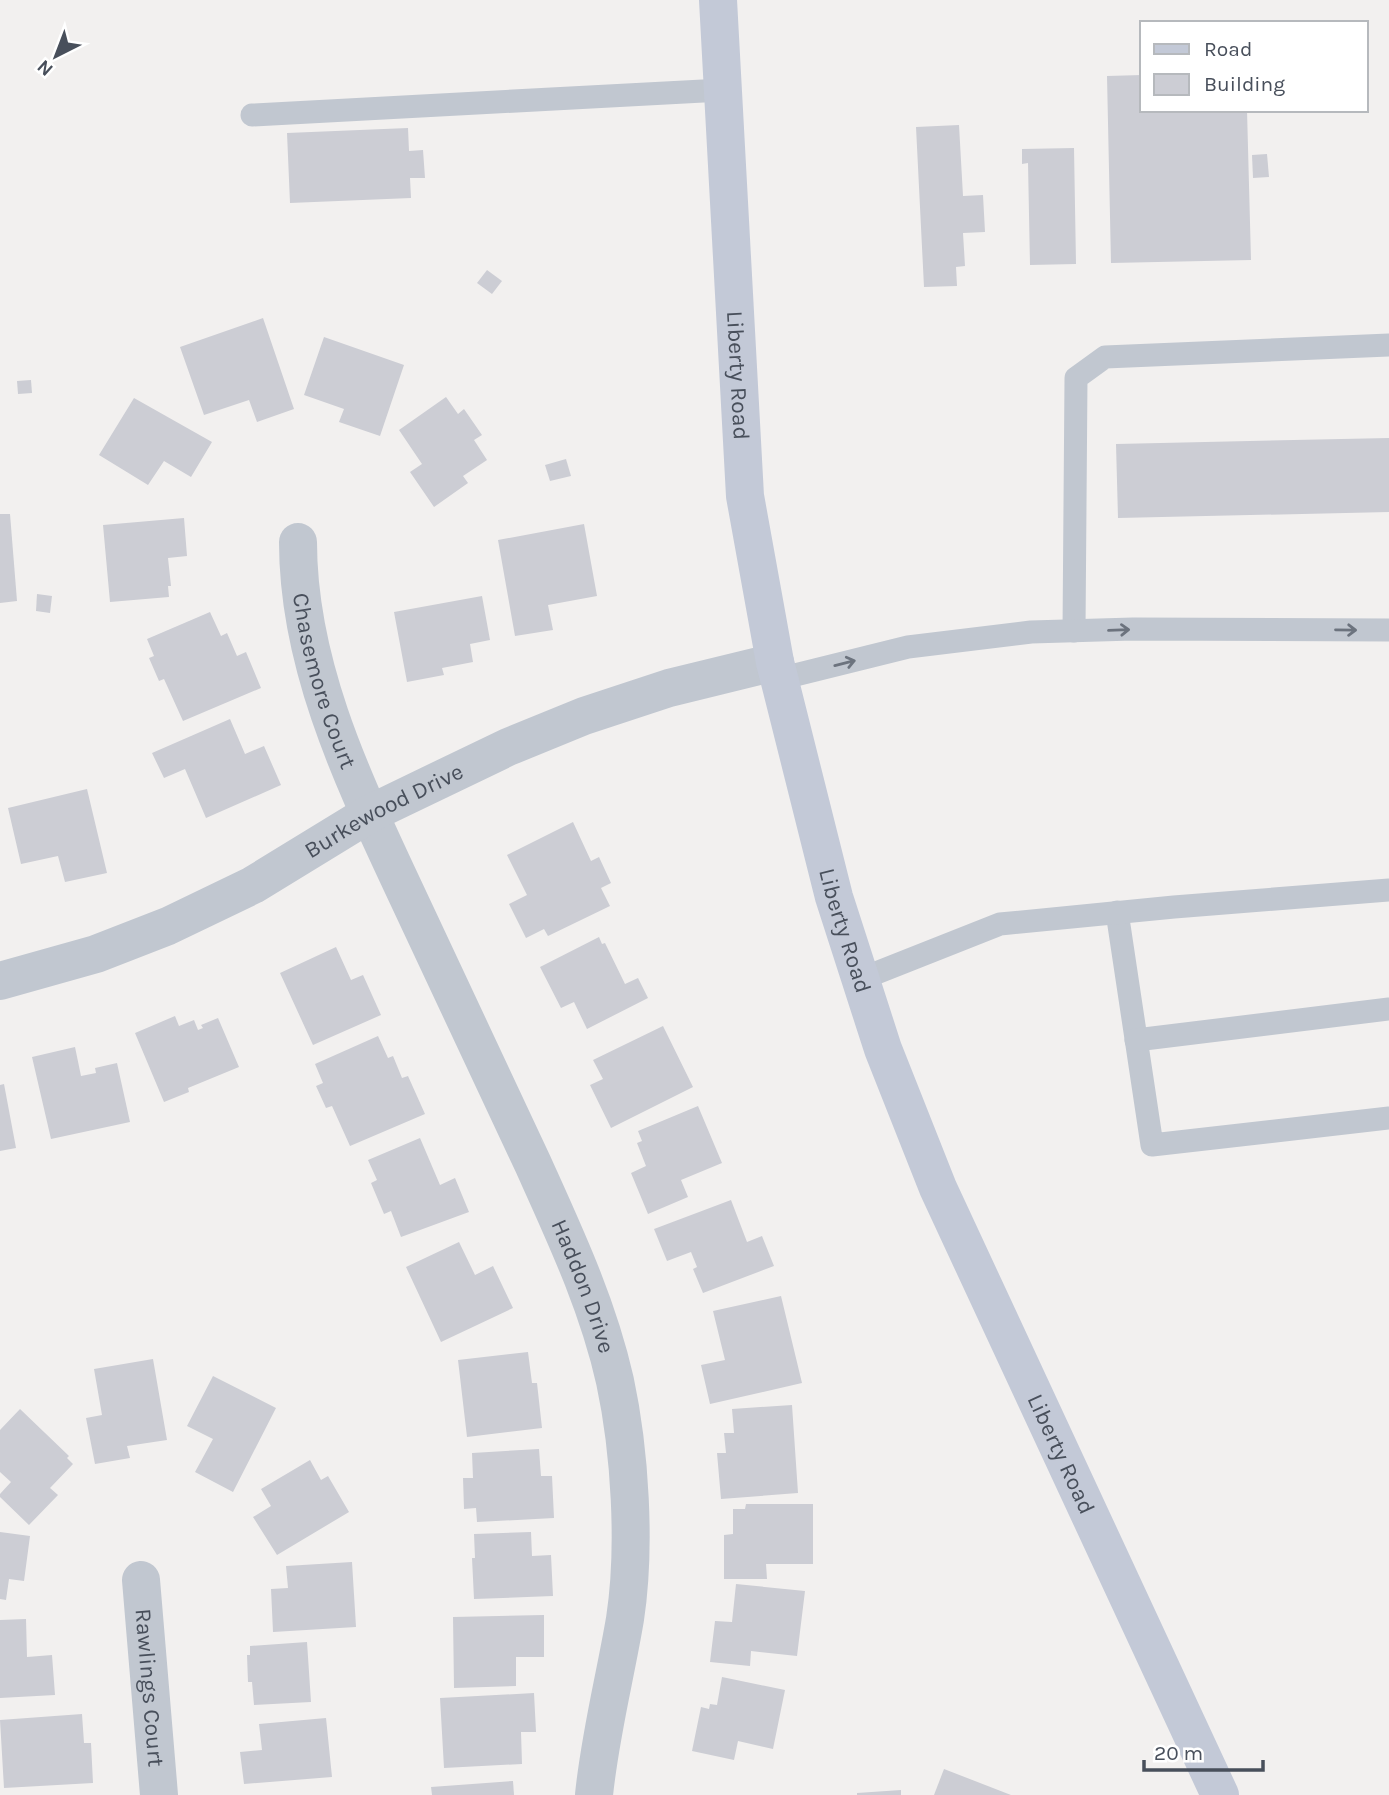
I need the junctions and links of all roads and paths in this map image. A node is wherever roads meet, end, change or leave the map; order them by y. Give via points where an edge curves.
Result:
1 (718, 0) edge
2 (722, 90) junction
3 (252, 115) dead end
4 (1389, 345) edge
5 (298, 542) dead end
6 (1389, 630) edge
7 (1074, 631) junction
8 (777, 671) junction
9 (369, 814) junction
10 (1389, 890) edge
11 (1117, 912) junction
12 (860, 979) junction
13 (0, 981) edge
14 (1389, 1009) edge
15 (1136, 1040) junction
16 (1389, 1118) edge
17 (141, 1580) dead end
18 (159, 1795) edge
19 (594, 1795) edge
20 (1220, 1795) edge

1 - 2 main road, Liberty Road
2 - 3 lane
2 - 8 main road, Liberty Road via 745,496
4 - 7 lane via 1105,357 1076,378
5 - 9 street, Chasemore Court via 307,635 319,681
7 -> 6 lane
8 -> 7 lane via 908,647
8 - 9 street, Burkewood Drive via 668,688 584,716
8 - 12 main road, Liberty Road via 834,897
9 - 13 street, Burkewood Drive via 253,885 168,926 96,954
9 - 19 street, Haddon Drive via 583,1276 615,1382 628,1455 630,1548 625,1615
10 - 11 lane
11 - 12 lane via 1000,924
11 - 15 lane
12 - 20 main road, Liberty Road via 938,1188
14 - 15 lane
15 - 16 lane via 1152,1145
17 - 18 street, Rawlings Court

